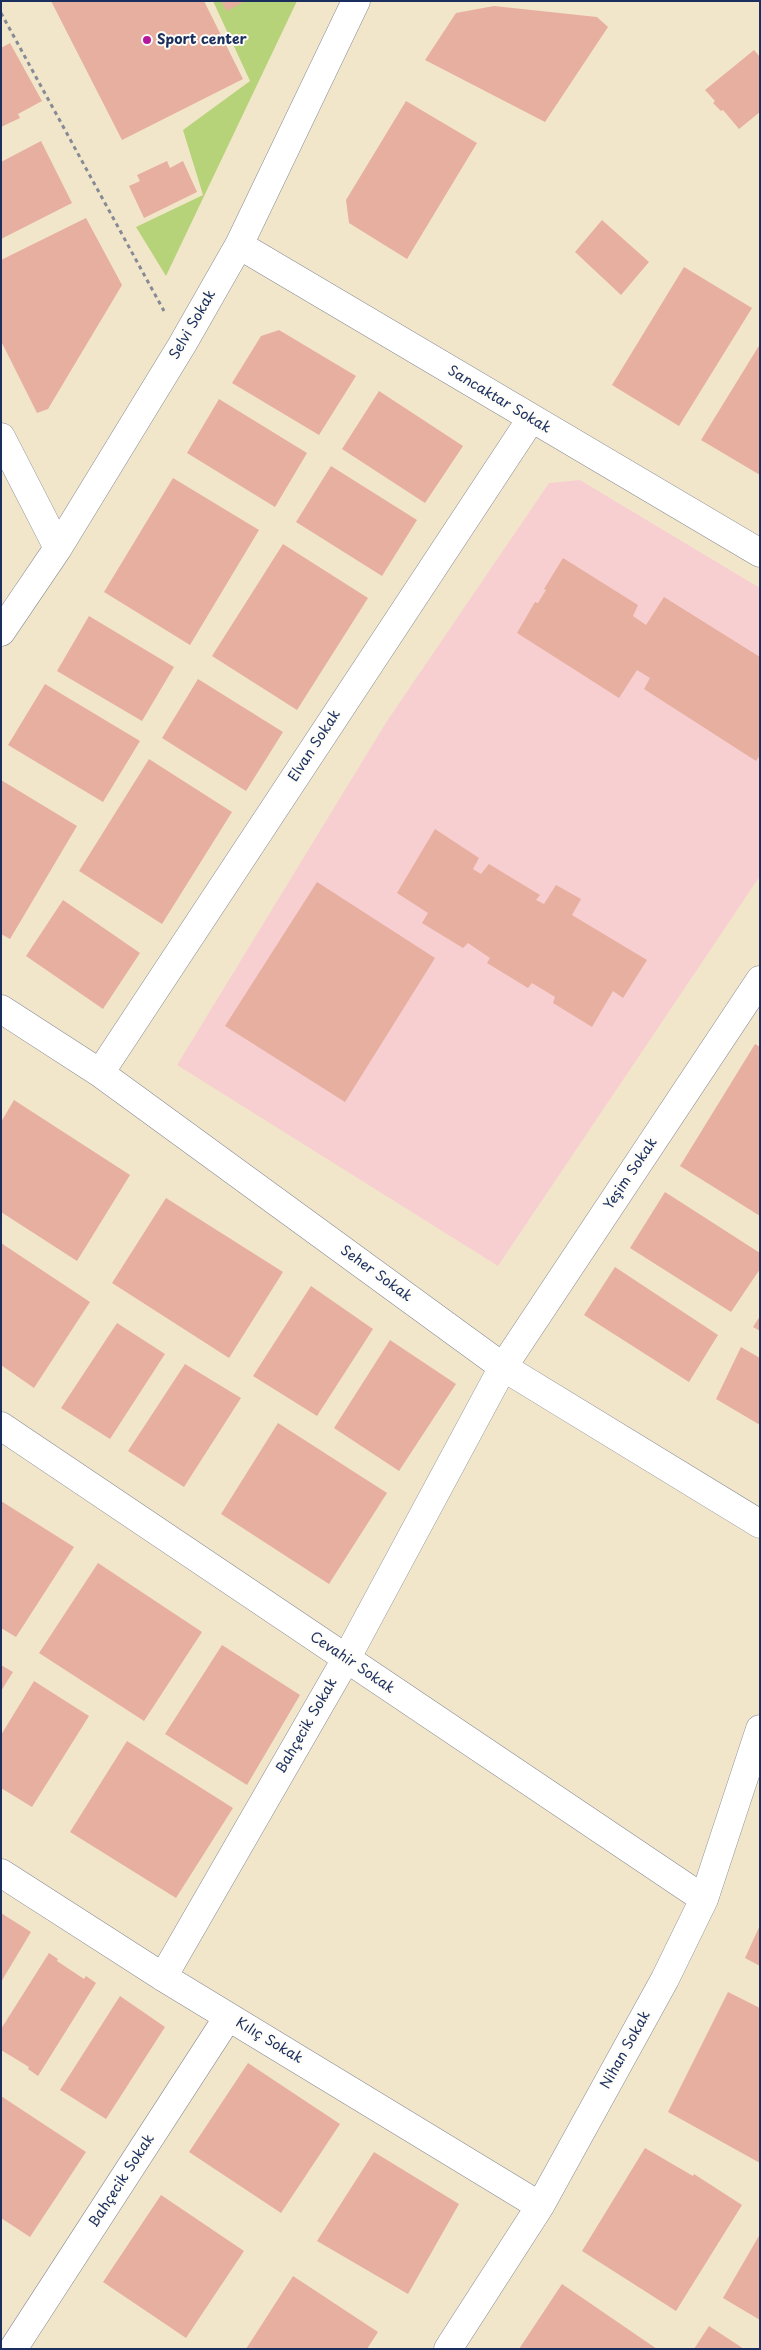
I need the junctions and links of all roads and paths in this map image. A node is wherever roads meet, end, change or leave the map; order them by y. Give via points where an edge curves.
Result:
1 (356, 1) edge
2 (1, 13) edge
3 (239, 245) junction
4 (182, 345) junction
5 (531, 418) junction
6 (1, 437) edge
7 (58, 548) junction
8 (760, 553) edge
9 (1, 632) edge
10 (760, 980) edge
11 (1, 1009) edge
12 (100, 1073) junction
13 (503, 1367) junction
14 (1, 1426) edge
15 (760, 1524) edge
16 (346, 1659) junction
17 (760, 1729) edge
18 (1, 1872) edge
19 (704, 1899) junction
20 (163, 1977) junction
21 (228, 2017) junction
22 (540, 2206) junction
23 (13, 2344) edge
24 (448, 2349) edge

1 - 3 street, Selvi Sokak
2 - 4 path
3 - 4 street, Selvi Sokak
3 - 5 street, Sancaktar Sokak
4 - 7 street, Selvi Sokak
5 - 8 street, Sancaktar Sokak
5 - 12 street, Elvan Sokak
6 - 7 street
7 - 9 street, Selvi Sokak
10 - 13 street, Yeşim Sokak
11 - 12 street, Seher Sokak
12 - 13 street, Seher Sokak
13 - 15 street, Seher Sokak
13 - 16 street, Bahçecik Sokak
14 - 16 street, Cevahir Sokak
16 - 19 street, Cevahir Sokak
16 - 20 street, Bahçecik Sokak
17 - 19 street, Nihan Sokak
18 - 20 street, Kılıç Sokak
19 - 22 street, Nihan Sokak via 665,1979
20 - 21 street, Kılıç Sokak
21 - 22 street, Kılıç Sokak
21 - 23 street, Bahçecik Sokak
22 - 24 street, Nihan Sokak

